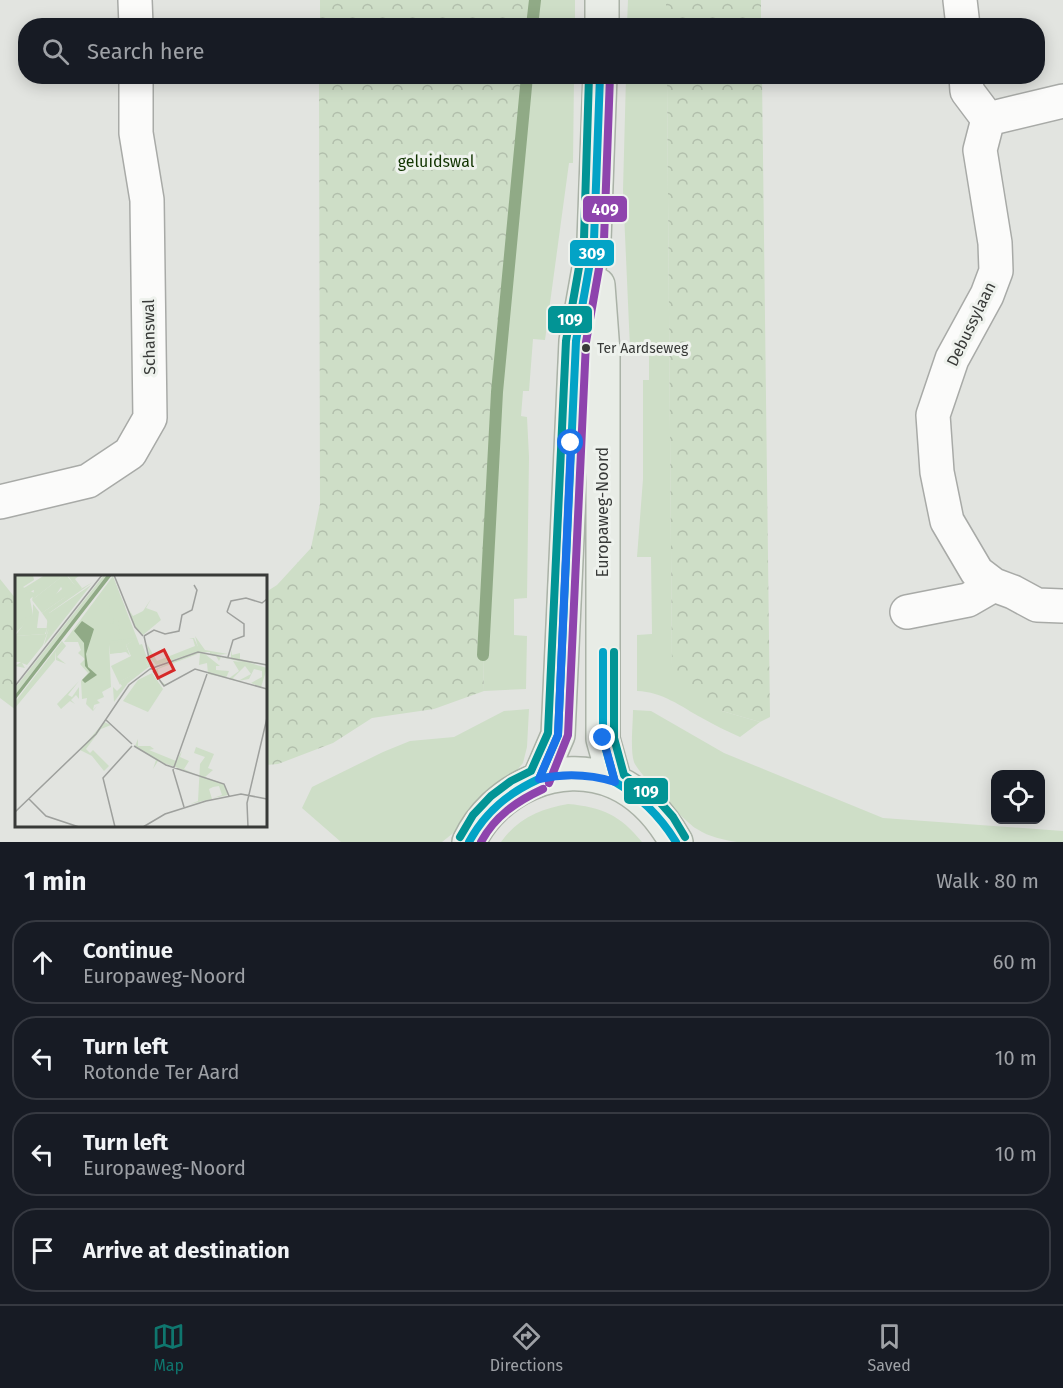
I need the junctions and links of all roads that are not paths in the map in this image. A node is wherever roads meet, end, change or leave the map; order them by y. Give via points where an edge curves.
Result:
1 (135, 0) edge
2 (602, 0) edge
3 (960, 0) edge
4 (136, 18) edge
5 (602, 18) edge
6 (962, 18) edge
7 (136, 84) edge
8 (600, 84) edge
9 (967, 84) edge
10 (1063, 101) edge
11 (988, 119) junction
12 (594, 240) junction
13 (0, 502) edge
14 (994, 585) junction
15 (1063, 606) edge
16 (907, 612) dead end
17 (539, 779) junction
18 (615, 782) junction
19 (469, 842) edge
20 (676, 842) edge

1 - 4 street
2 - 5 main road
3 - 6 street
7 - 13 street, Schanswal via 136,133 147,200 150,418 130,453 88,481
8 - 12 main road, Europaweg-Noord
9 - 11 street via 967,91
10 - 11 street
11 - 14 street, Debussylaan via 980,150 996,271 952,359 933,416 937,472 947,521 977,572
12 - 17 main road, Europaweg-Noord via 576,341 558,735
12 - 18 main road, Europaweg-Noord via 603,352 603,738
14 - 15 street, Debussylaan via 1037,605
14 - 16 street via 968,600
17 - 18 main road via 579,774
17 - 19 main road via 502,799 487,813
18 - 20 main road via 649,805

